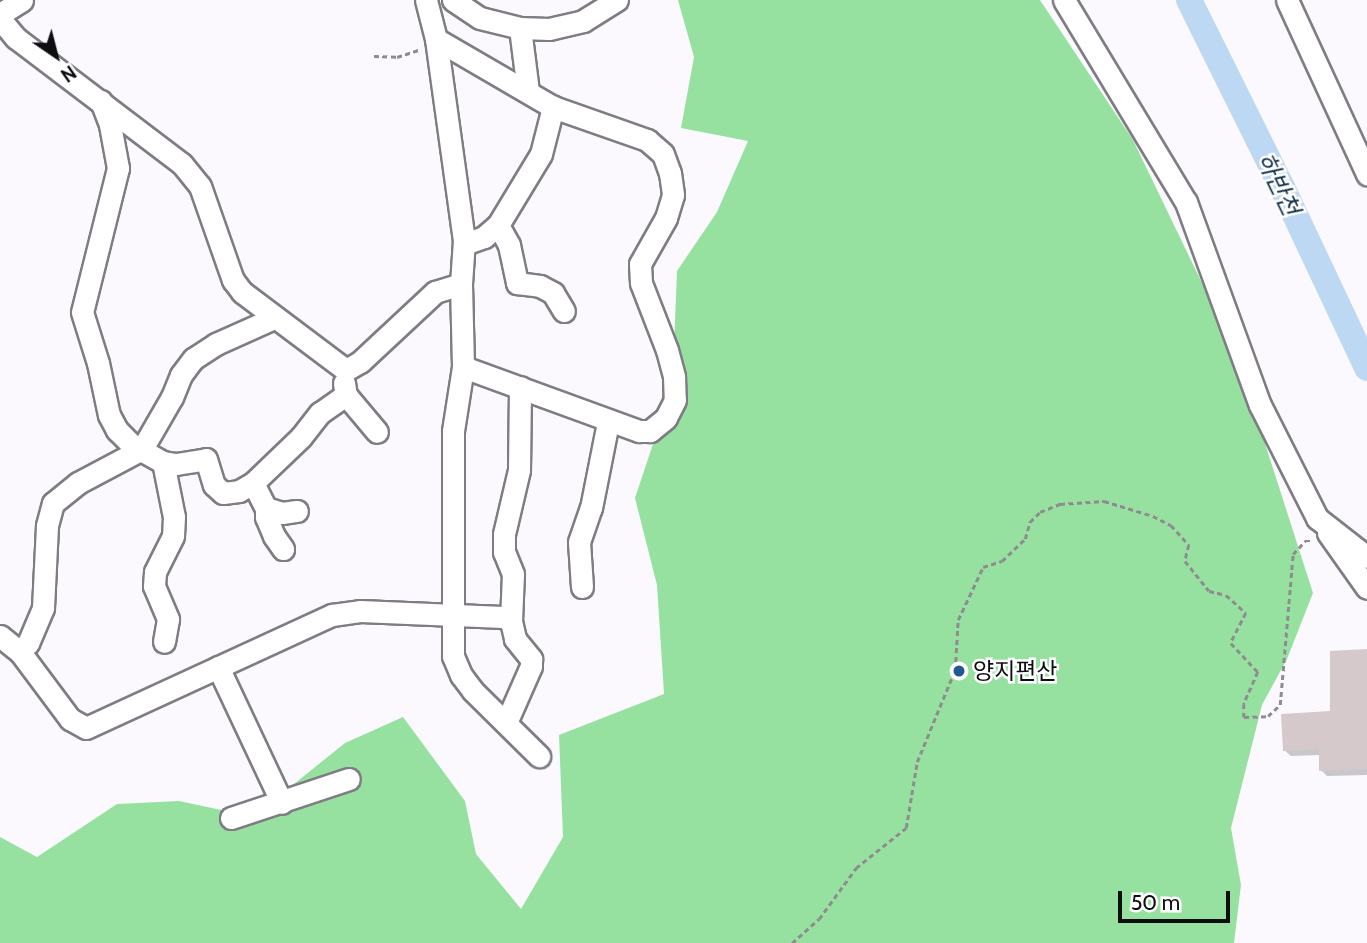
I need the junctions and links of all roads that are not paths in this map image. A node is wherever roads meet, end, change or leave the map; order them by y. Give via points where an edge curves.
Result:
1 (22, 0) edge
2 (426, 0) edge
3 (453, 0) edge
4 (617, 0) edge
5 (1064, 0) edge
6 (1287, 0) edge
7 (0, 17) edge
8 (520, 28) junction
9 (436, 39) junction
10 (528, 91) junction
11 (101, 99) junction
12 (553, 107) junction
13 (1367, 174) edge
14 (498, 225) junction
15 (464, 244) junction
16 (461, 284) junction
17 (565, 311) dead end
18 (274, 318) junction
19 (463, 368) junction
20 (346, 370) junction
21 (520, 387) junction
22 (346, 396) junction
23 (608, 422) junction
24 (377, 432) dead end
25 (142, 449) junction
26 (163, 462) junction
27 (253, 483) junction
28 (266, 508) junction
29 (297, 511) dead end
30 (1317, 518) junction
31 (283, 549) dead end
32 (1367, 557) edge
33 (582, 587) dead end
34 (1367, 588) edge
35 (454, 613) junction
36 (511, 621) junction
37 (0, 636) edge
38 (164, 642) dead end
39 (20, 652) junction
40 (218, 667) junction
41 (506, 723) junction
42 (539, 756) dead end
43 (349, 779) dead end
44 (282, 803) junction
45 (231, 818) dead end

1 - 7 street
2 - 9 street
3 - 8 street via 480,18
4 - 8 street via 583,21 549,29
5 - 30 street via 1186,202 1260,405
6 - 13 street
7 - 11 street via 16,38
8 - 10 street
9 - 10 street
9 - 15 street
10 - 12 street
11 - 18 street via 168,151 200,186 233,280
11 - 25 street via 118,168 82,312 109,415 117,430
12 - 14 street via 541,154
12 - 23 street via 648,140 663,154 670,173 673,195 666,218 640,264 641,282 667,350 675,400 666,418 650,431
14 - 15 street via 484,237
14 - 17 street via 509,245 517,284 540,286 553,293
15 - 16 street
16 - 19 street
16 - 20 street via 435,292
18 - 20 street
18 - 25 street via 193,359
19 - 21 street
19 - 35 street via 453,431
20 - 22 street
21 - 23 street
21 - 36 street via 519,470 504,534 504,552 513,574
22 - 24 street
22 - 27 street via 320,413
23 - 33 street via 591,508 579,542
25 - 26 street
25 - 39 street via 65,491 53,503 47,526 43,608
26 - 27 street via 206,459 214,485 223,493
26 - 38 street via 174,517 173,536 155,572 154,586 168,619
27 - 28 street
28 - 29 street
28 - 31 street
30 - 32 street
30 - 34 street
35 - 36 street
35 - 40 street via 360,611 332,615
35 - 41 street via 453,656 461,675
36 - 41 street via 515,639 531,659 531,666
37 - 39 street
39 - 40 street via 70,719 86,729
40 - 44 street
41 - 42 street
43 - 44 street
44 - 45 street

